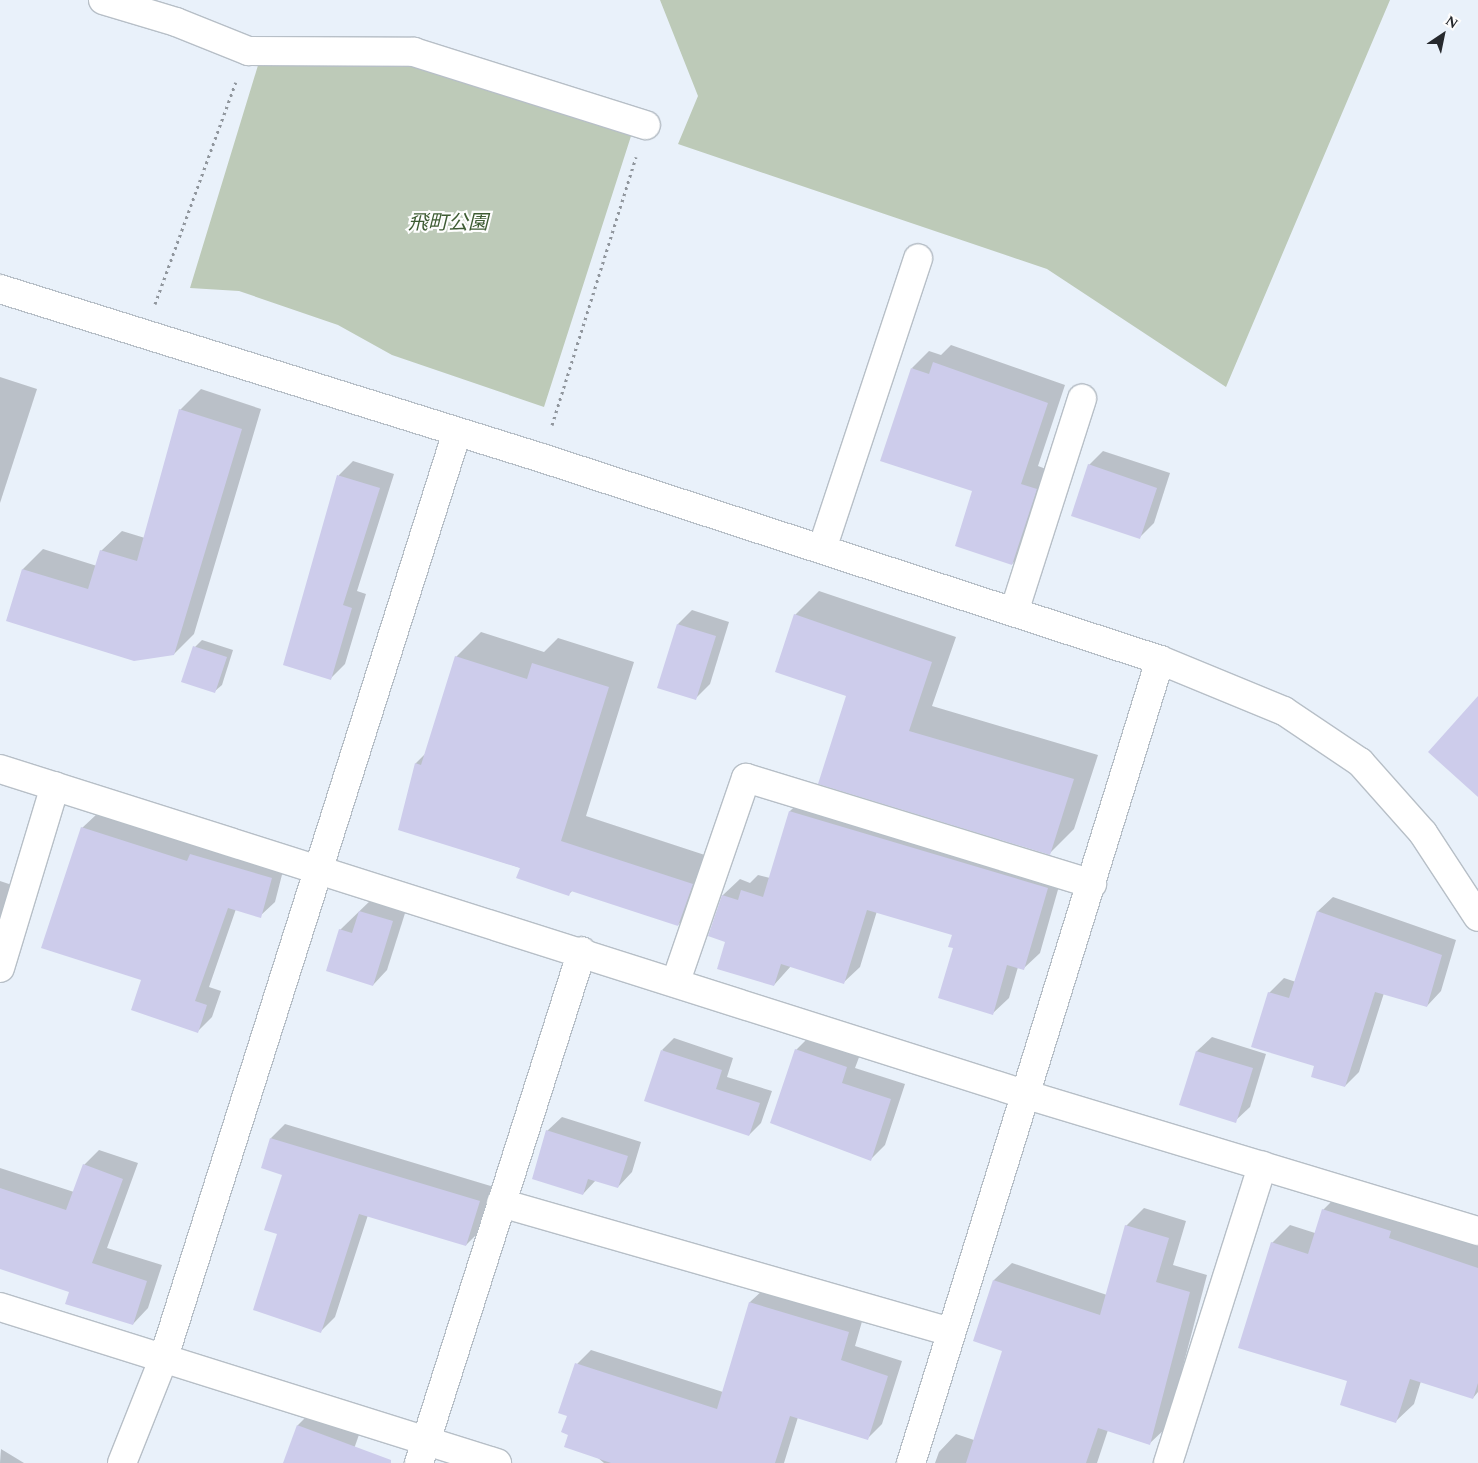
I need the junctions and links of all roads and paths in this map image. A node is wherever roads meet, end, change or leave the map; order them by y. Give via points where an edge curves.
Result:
1 (103, 0) edge
2 (179, 11) edge
3 (248, 51) junction
4 (646, 126) joint
5 (918, 258) dead end
6 (162, 285) dead end
7 (0, 289) edge
8 (1082, 399) dead end
9 (558, 406) dead end
10 (457, 432) junction
11 (822, 550) junction
12 (1014, 612) junction
13 (1160, 660) junction
14 (0, 769) edge
15 (55, 786) junction
16 (316, 866) junction
17 (1092, 884) junction
18 (1478, 917) edge
19 (582, 951) junction
20 (0, 968) edge
21 (676, 981) junction
22 (1027, 1095) junction
23 (1262, 1166) junction
24 (502, 1203) junction
25 (1478, 1231) edge
26 (0, 1307) edge
27 (951, 1332) junction
28 (163, 1360) junction
29 (424, 1452) edge
30 (122, 1463) edge
31 (497, 1463) edge
32 (911, 1463) edge
33 (1168, 1463) edge

1 - 2 street
2 - 3 street
3 - 4 street via 414,52
3 - 6 path
4 - 9 path
5 - 11 street
7 - 10 street
8 - 12 street
10 - 11 street
10 - 16 street
11 - 12 street
12 - 13 street
13 - 17 street
13 - 18 street via 1284,711 1360,762 1423,833
14 - 15 street
15 - 16 street
15 - 20 street
16 - 19 street
16 - 28 street
17 - 21 street via 746,778
17 - 22 street
19 - 21 street
19 - 24 street
21 - 22 street
22 - 23 street
22 - 27 street
23 - 25 street
23 - 33 street
24 - 27 street
24 - 29 street
26 - 28 street
27 - 32 street
28 - 29 street
28 - 30 street
29 - 31 street

